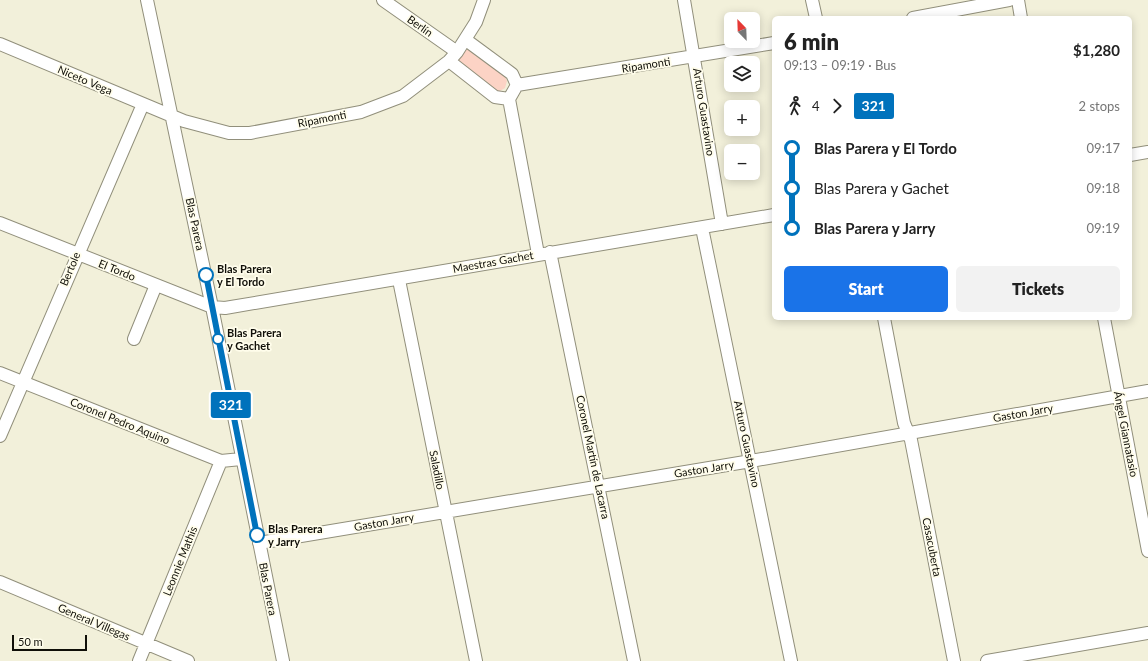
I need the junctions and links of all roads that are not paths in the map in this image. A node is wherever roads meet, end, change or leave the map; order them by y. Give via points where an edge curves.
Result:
1 (147, 0) edge
2 (383, 0) edge
3 (484, 0) edge
4 (684, 0) edge
5 (812, 0) edge
6 (1009, 0) edge
7 (1018, 0) edge
8 (816, 16) edge
9 (924, 16) edge
10 (1021, 16) edge
11 (466, 40) junction
12 (772, 43) edge
13 (0, 44) edge
14 (457, 52) junction
15 (695, 57) junction
16 (448, 61) junction
17 (517, 85) junction
18 (509, 99) junction
19 (143, 104) junction
20 (171, 115) junction
21 (1148, 152) edge
22 (1132, 155) edge
23 (772, 215) edge
24 (0, 223) edge
25 (722, 224) junction
26 (702, 228) junction
27 (544, 253) junction
28 (77, 254) junction
29 (399, 280) junction
30 (156, 285) junction
31 (212, 307) junction
32 (884, 320) edge
33 (1104, 320) edge
34 (134, 339) dead end
35 (0, 373) edge
36 (22, 381) junction
37 (1148, 391) edge
38 (1118, 396) junction
39 (909, 433) junction
40 (0, 436) edge
41 (241, 458) junction
42 (751, 461) junction
43 (221, 462) junction
44 (599, 486) junction
45 (446, 512) junction
46 (259, 543) junction
47 (1148, 551) edge
48 (0, 582) edge
49 (1148, 633) edge
50 (146, 644) junction
51 (139, 661) edge
52 (188, 661) edge
53 (282, 661) edge
54 (476, 661) edge
55 (634, 661) edge
56 (791, 661) edge
57 (954, 661) edge
58 (987, 661) edge

1 - 20 street, Blas Parera
2 - 14 street, Berlín
3 - 11 street
4 - 15 street, Arturo Guastavino
5 - 8 street
6 - 9 street
7 - 10 street
11 - 14 street
11 - 17 street via 512,74
12 - 15 street, Ripamonti
13 - 19 street, Niceto Vega
14 - 16 street, Ripamonti
15 - 17 street, Ripamonti
15 - 25 street, Arturo Guastavino
16 - 18 street via 494,97
16 - 20 street, Ripamonti via 403,96 361,112 250,133 229,133
17 - 18 street
18 - 27 street, Coronel Martín de Lacarra
19 - 20 street, Niceto Vega
19 - 28 street, Bertole
20 - 31 street, Blas Parera
21 - 22 street
23 - 25 street, Maestras Gachet
24 - 28 street, El Tordo
25 - 26 street, Maestras Gachet
26 - 27 street, Maestras Gachet
26 - 42 street, Arturo Guastavino
27 - 29 street, Maestras Gachet
27 - 44 street, Coronel Martín de Lacarra
28 - 30 street, El Tordo
28 - 36 street, Bertole
29 - 31 street, Maestras Gachet via 225,308
29 - 45 street, Saladillo
30 - 31 street, El Tordo
30 - 34 street
31 - 41 street, Blas Parera
32 - 39 street, Casacuberta via 904,423
33 - 38 street, Ángel Giannatasio
35 - 36 street, Coronel Pedro Aquino
36 - 40 street, Bertole
36 - 43 street, Coronel Pedro Aquino
37 - 38 street, Gaston Jarry
38 - 39 street, Gaston Jarry
38 - 47 street, Ángel Giannatasio
39 - 42 street, Gaston Jarry
39 - 57 street, Casacuberta
41 - 43 street
41 - 46 street, Blas Parera
42 - 44 street, Gaston Jarry
42 - 56 street, Arturo Guastavino
43 - 50 street, Leonnie Mathis
44 - 45 street, Gaston Jarry
44 - 55 street, Coronel Martín de Lacarra
45 - 46 street, Gaston Jarry
45 - 54 street, Saladillo
46 - 53 street, Blas Parera
48 - 50 street, General Villegas
49 - 58 street
50 - 51 street, Leonnie Mathis
50 - 52 street, General Villegas

